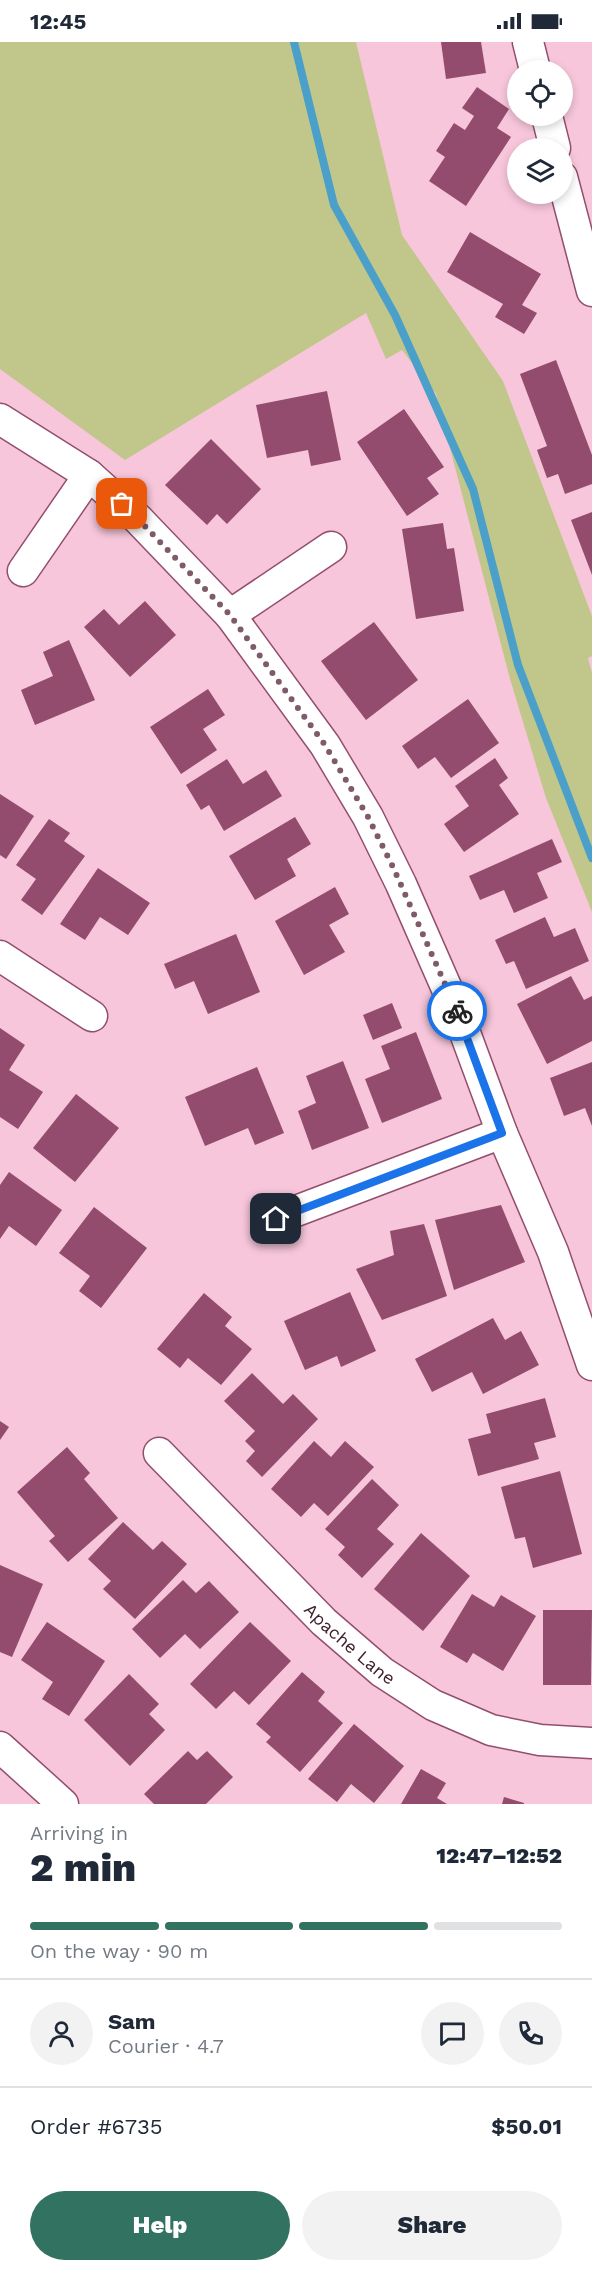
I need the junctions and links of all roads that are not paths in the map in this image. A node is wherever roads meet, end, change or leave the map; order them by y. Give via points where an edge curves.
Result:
1 (528, 42) edge
2 (532, 60) edge
3 (569, 204) edge
4 (592, 291) edge
5 (0, 419) edge
6 (89, 475) junction
7 (331, 547) dead end
8 (23, 571) dead end
9 (230, 615) junction
10 (0, 956) edge
11 (92, 1016) dead end
12 (502, 1133) junction
13 (276, 1219) dead end
14 (592, 1365) edge
15 (159, 1453) dead end
16 (592, 1743) edge
17 (0, 1747) edge
18 (63, 1804) edge

1 - 2 street
3 - 4 street
5 - 6 street
6 - 8 street
6 - 9 street via 138,519
7 - 9 street
9 - 12 street via 325,745 368,817 458,1014
10 - 11 street
12 - 13 street
12 - 14 street via 553,1252
15 - 16 street, Apache Lane via 324,1622 382,1672 433,1705 491,1730 540,1740
17 - 18 street

